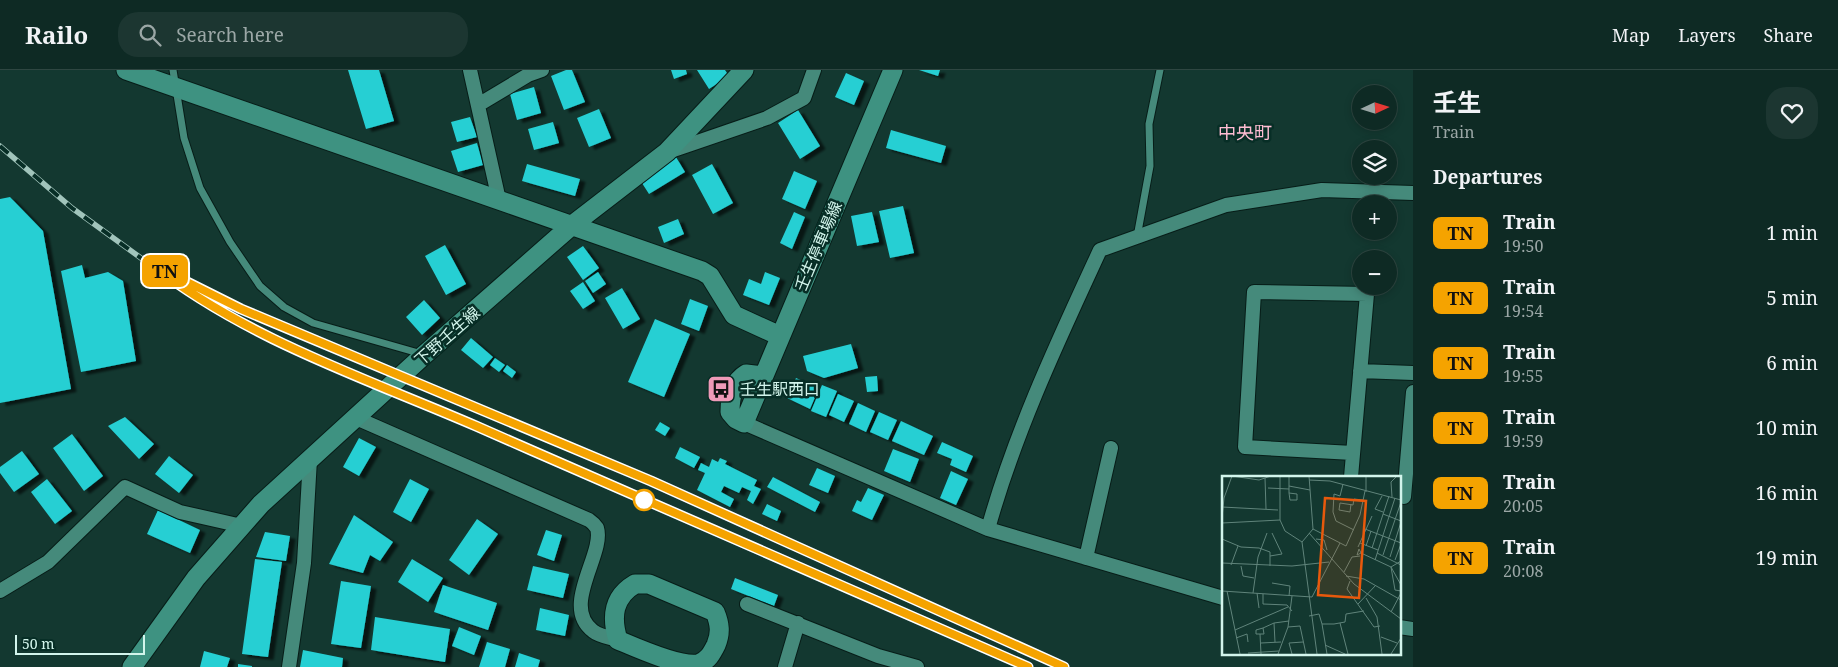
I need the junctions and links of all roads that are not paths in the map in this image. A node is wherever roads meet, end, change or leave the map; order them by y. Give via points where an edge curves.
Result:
1 (126, 70) edge
2 (470, 70) edge
3 (542, 70) edge
4 (744, 70) edge
5 (814, 70) edge
6 (893, 70) edge
7 (1160, 70) edge
8 (174, 79) edge
9 (478, 105) junction
10 (667, 152) junction
11 (1413, 193) edge
12 (499, 200) junction
13 (571, 226) junction
14 (1136, 237) junction
15 (780, 336) junction
16 (424, 355) junction
17 (1360, 371) junction
18 (1413, 373) edge
19 (1413, 392) edge
20 (356, 418) junction
21 (744, 423) joint
22 (1112, 448) dead end
23 (1353, 453) junction
24 (310, 459) junction
25 (1351, 476) edge
26 (1405, 497) edge
27 (242, 526) junction
28 (988, 529) junction
29 (1086, 558) junction
30 (0, 591) edge
31 (1222, 598) edge
32 (747, 604) dead end
33 (798, 623) junction
34 (1400, 627) edge
35 (1413, 629) edge
36 (618, 640) junction
37 (652, 661) edge
38 (132, 667) edge
39 (289, 667) edge
40 (785, 667) edge
41 (917, 667) edge

1 - 8 main road
2 - 9 street
3 - 9 street
4 - 10 main road, 下野壬生線
5 - 10 street via 804,98 767,118
6 - 15 main road, 壬生停車場線
7 - 14 lane via 1150,124 1150,166
8 - 12 main road
8 - 16 lane via 184,138 200,188 230,242 260,286 284,308 313,322
9 - 12 street
10 - 13 main road, 下野壬生線
11 - 14 street via 1322,190 1264,199 1226,206
12 - 13 main road
13 - 15 main road via 702,271 710,276 734,315
13 - 16 main road, 下野壬生線
14 - 28 street via 1100,250 1043,374 1001,482
15 - 21 main road, 壬生停車場線
16 - 20 main road, 下野壬生線
17 - 18 street
17 - 23 street
17 - 23 street via 1367,294 1254,292 1245,447
19 - 26 street
20 - 24 main road, 下野壬生線
20 - 36 street via 589,520 596,527 598,538 580,596 584,620 593,631
21 - 28 street
22 - 29 street
23 - 25 street
24 - 27 main road, 下野壬生線
24 - 39 street via 304,563
27 - 30 street via 180,512 125,487 48,562
27 - 38 main road, 下野壬生線 via 196,578
28 - 29 street
29 - 31 street
32 - 33 street
33 - 40 street
33 - 41 street via 878,656
34 - 35 street
36 - 37 main road
36 - 37 main road via 613,622 617,605 624,591 635,584 649,584 715,612 720,622 720,637 711,656 700,664

